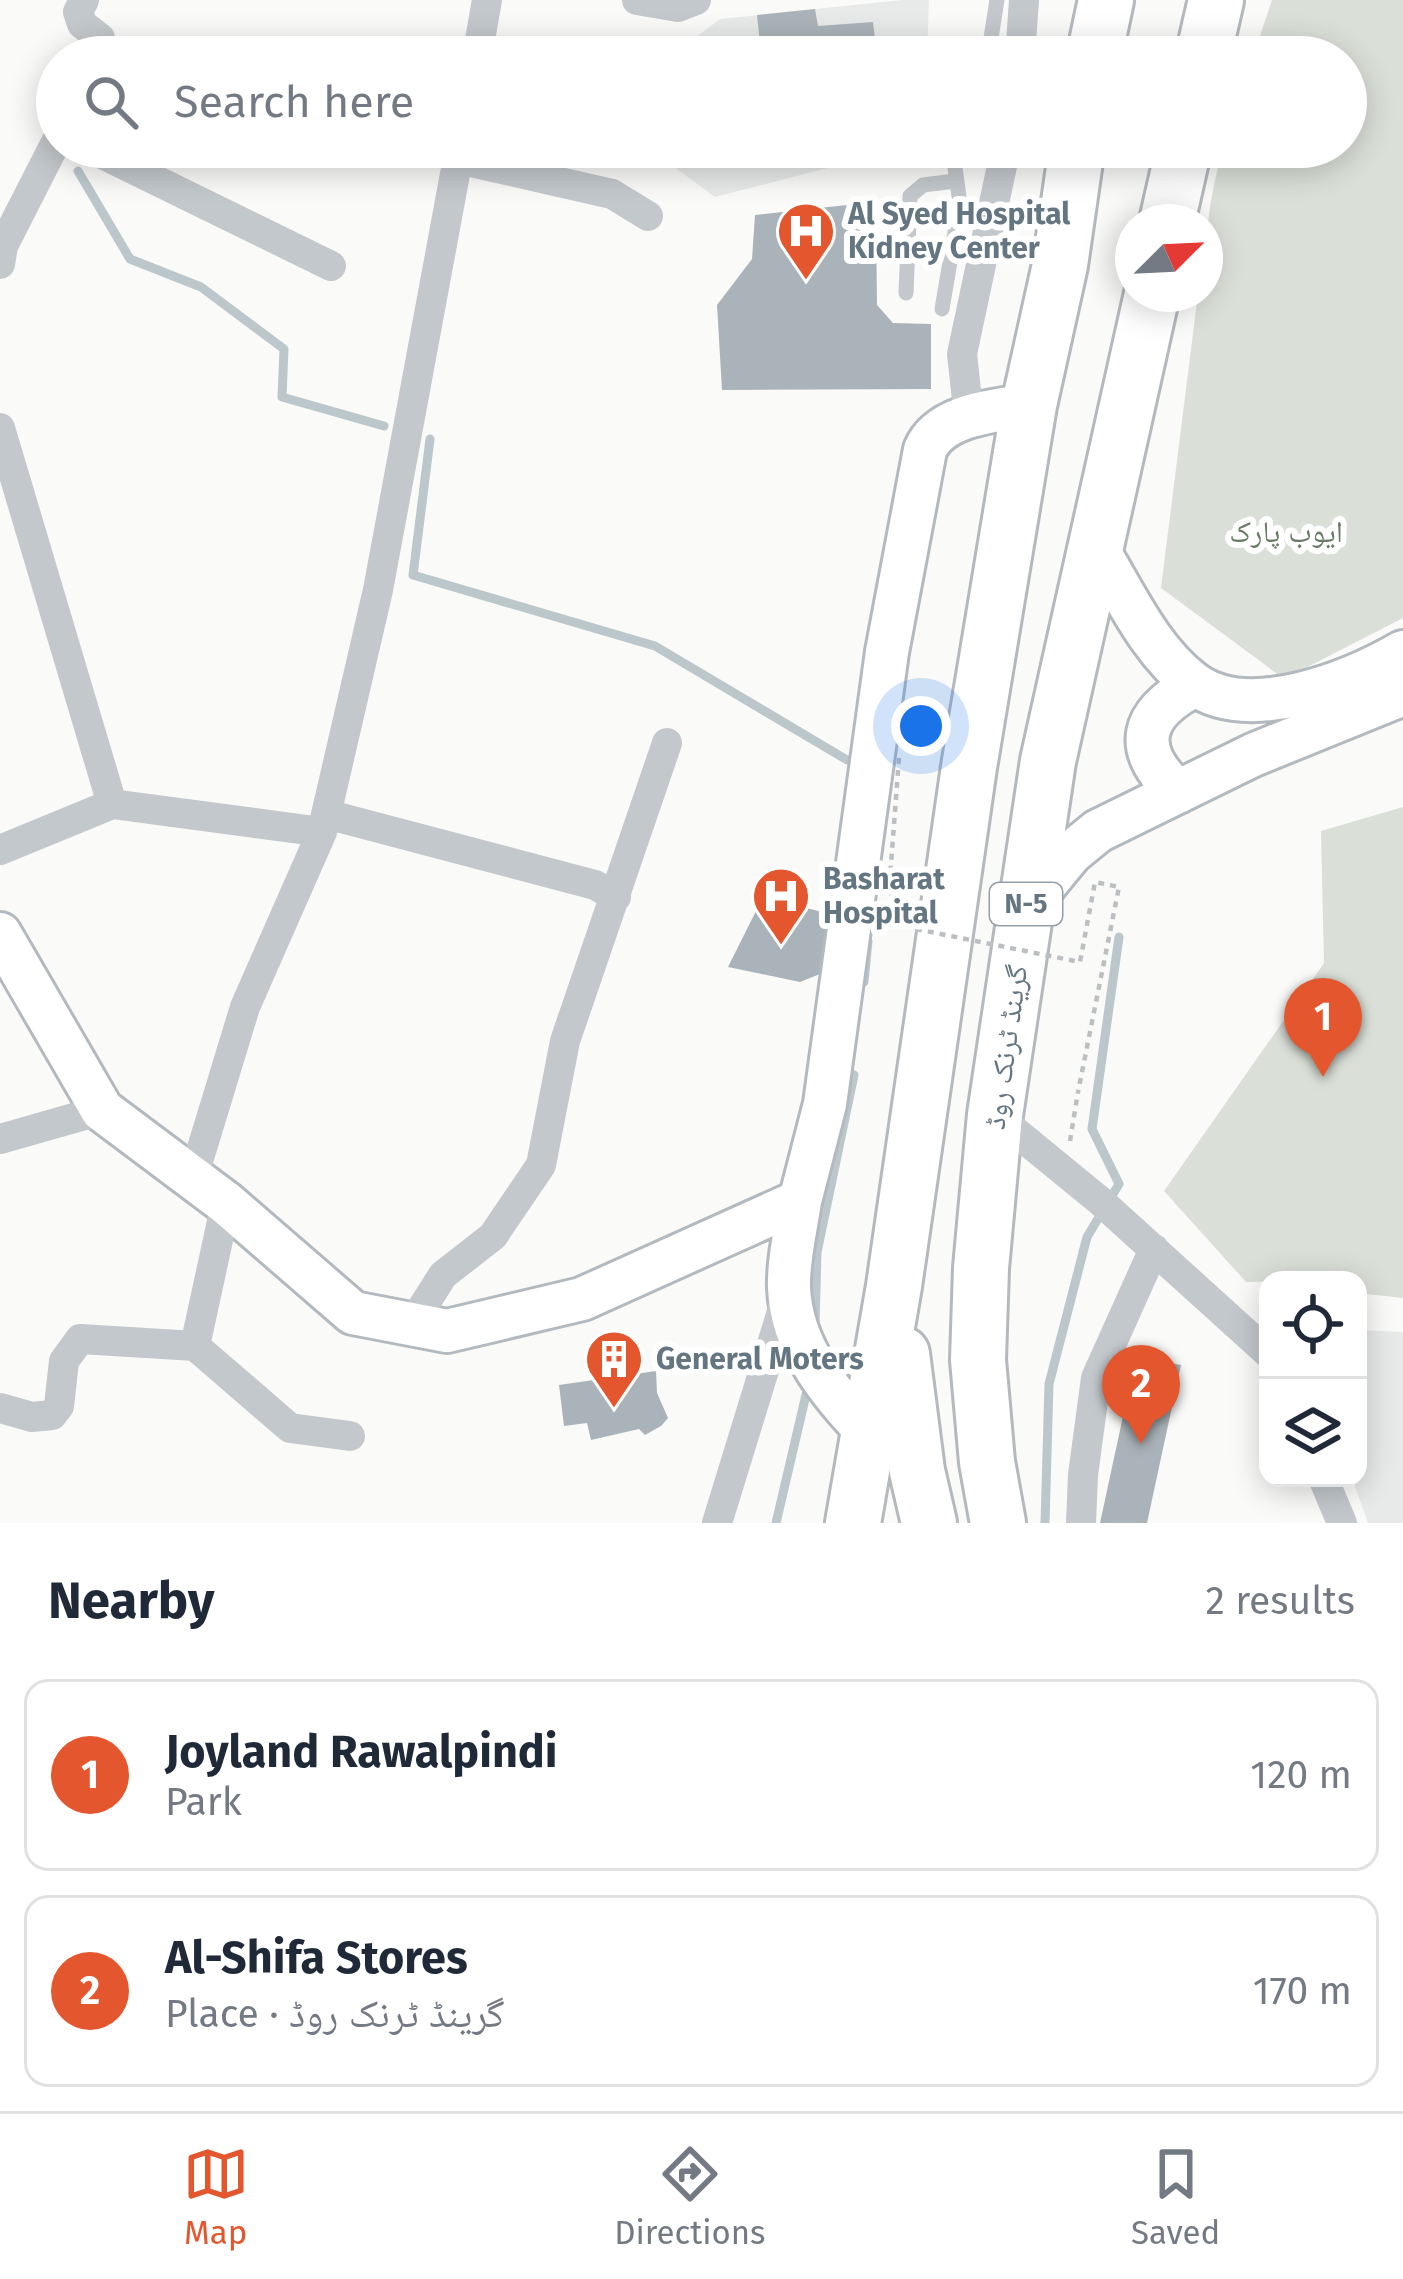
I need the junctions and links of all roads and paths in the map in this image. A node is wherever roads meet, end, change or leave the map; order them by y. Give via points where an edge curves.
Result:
1 (84, 0) edge
2 (487, 0) edge
3 (637, 0) edge
4 (696, 0) edge
5 (997, 0) edge
6 (1024, 0) edge
7 (1081, 0) edge
8 (1106, 0) edge
9 (1216, 0) edge
10 (97, 36) edge
11 (481, 36) edge
12 (991, 36) edge
13 (1021, 36) edge
14 (1081, 36) edge
15 (1098, 36) edge
16 (1208, 36) edge
17 (43, 168) edge
18 (131, 168) edge
19 (456, 168) edge
20 (515, 168) edge
21 (954, 168) edge
22 (1002, 168) edge
23 (1073, 168) edge
24 (1180, 168) edge
25 (955, 181) junction
26 (1172, 204) edge
27 (648, 216) dead end
28 (0, 264) edge
29 (331, 266) dead end
30 (906, 293) dead end
31 (942, 309) dead end
32 (1148, 312) edge
33 (1029, 404) junction
34 (968, 418) junction
35 (0, 428) edge
36 (1096, 547) junction
37 (1403, 652) edge
38 (1195, 685) junction
39 (1403, 694) edge
40 (667, 743) dead end
41 (899, 758) dead end
42 (1178, 792) junction
43 (112, 804) junction
44 (324, 823) junction
45 (0, 850) edge
46 (616, 897) junction
47 (1025, 910) junction
48 (0, 934) edge
49 (102, 1110) junction
50 (995, 1114) junction
51 (0, 1138) edge
52 (1064, 1170) junction
53 (209, 1192) junction
54 (800, 1201) junction
55 (1154, 1250) junction
56 (894, 1286) junction
57 (789, 1287) junction
58 (412, 1324) junction
59 (1259, 1345) edge
60 (194, 1346) junction
61 (0, 1408) edge
62 (856, 1420) junction
63 (350, 1436) dead end
64 (1327, 1487) edge
65 (717, 1523) edge
66 (853, 1523) edge
67 (929, 1523) edge
68 (998, 1523) edge
69 (1082, 1523) edge
70 (1342, 1523) edge

1 - 10 street via 82,24
2 - 11 street
3 - 4 street via 677,7
5 - 12 lane
6 - 13 street
7 - 14 highway
8 - 15 highway
9 - 16 highway
17 - 28 street
18 - 29 street
19 - 44 street via 378,590
20 - 27 street via 612,194
21 - 25 lane
22 - 34 street via 962,354
23 - 33 highway, N-5
24 - 26 highway
25 - 30 lane via 923,185 910,196
25 - 31 lane via 960,203
32 - 36 highway, گرینڈ ٹرنک روڈ / N-5
33 - 34 street
33 - 56 highway, N-5
34 - 54 street via 938,430 925,450 887,652 825,1104
35 - 43 street
36 - 38 street via 1152,640
36 - 47 highway, گرینڈ ٹرنک روڈ / N-5 via 1048,760
37 - 38 street via 1285,700 1236,698
38 - 42 street via 1161,705 1149,732 1153,759
39 - 42 street
40 - 46 street
41 - 52 path, bridge via 889,891 916,929 1079,962 1095,882 1118,887
42 - 47 street via 1098,831
43 - 44 street
43 - 45 street
44 - 46 street via 595,885
44 - 53 street via 245,1007
46 - 58 street via 565,1041 541,1165 494,1236 443,1275
47 - 50 highway, گرینڈ ٹرنک روڈ / N-5
48 - 49 street
49 - 51 street
49 - 53 street
50 - 52 street
50 - 68 highway, گرینڈ ٹرنک روڈ / N-5 via 978,1360
52 - 55 street
53 - 58 street via 353,1313
53 - 60 street
54 - 57 street
54 - 58 street via 582,1299 447,1331
55 - 59 street
55 - 69 street via 1096,1378
56 - 62 highway, N-5
56 - 67 highway, N-5
57 - 62 street via 808,1359
57 - 65 street
60 - 61 street via 80,1339 64,1361 52,1414
60 - 63 street via 290,1428
62 - 66 highway, N-5
64 - 70 street

